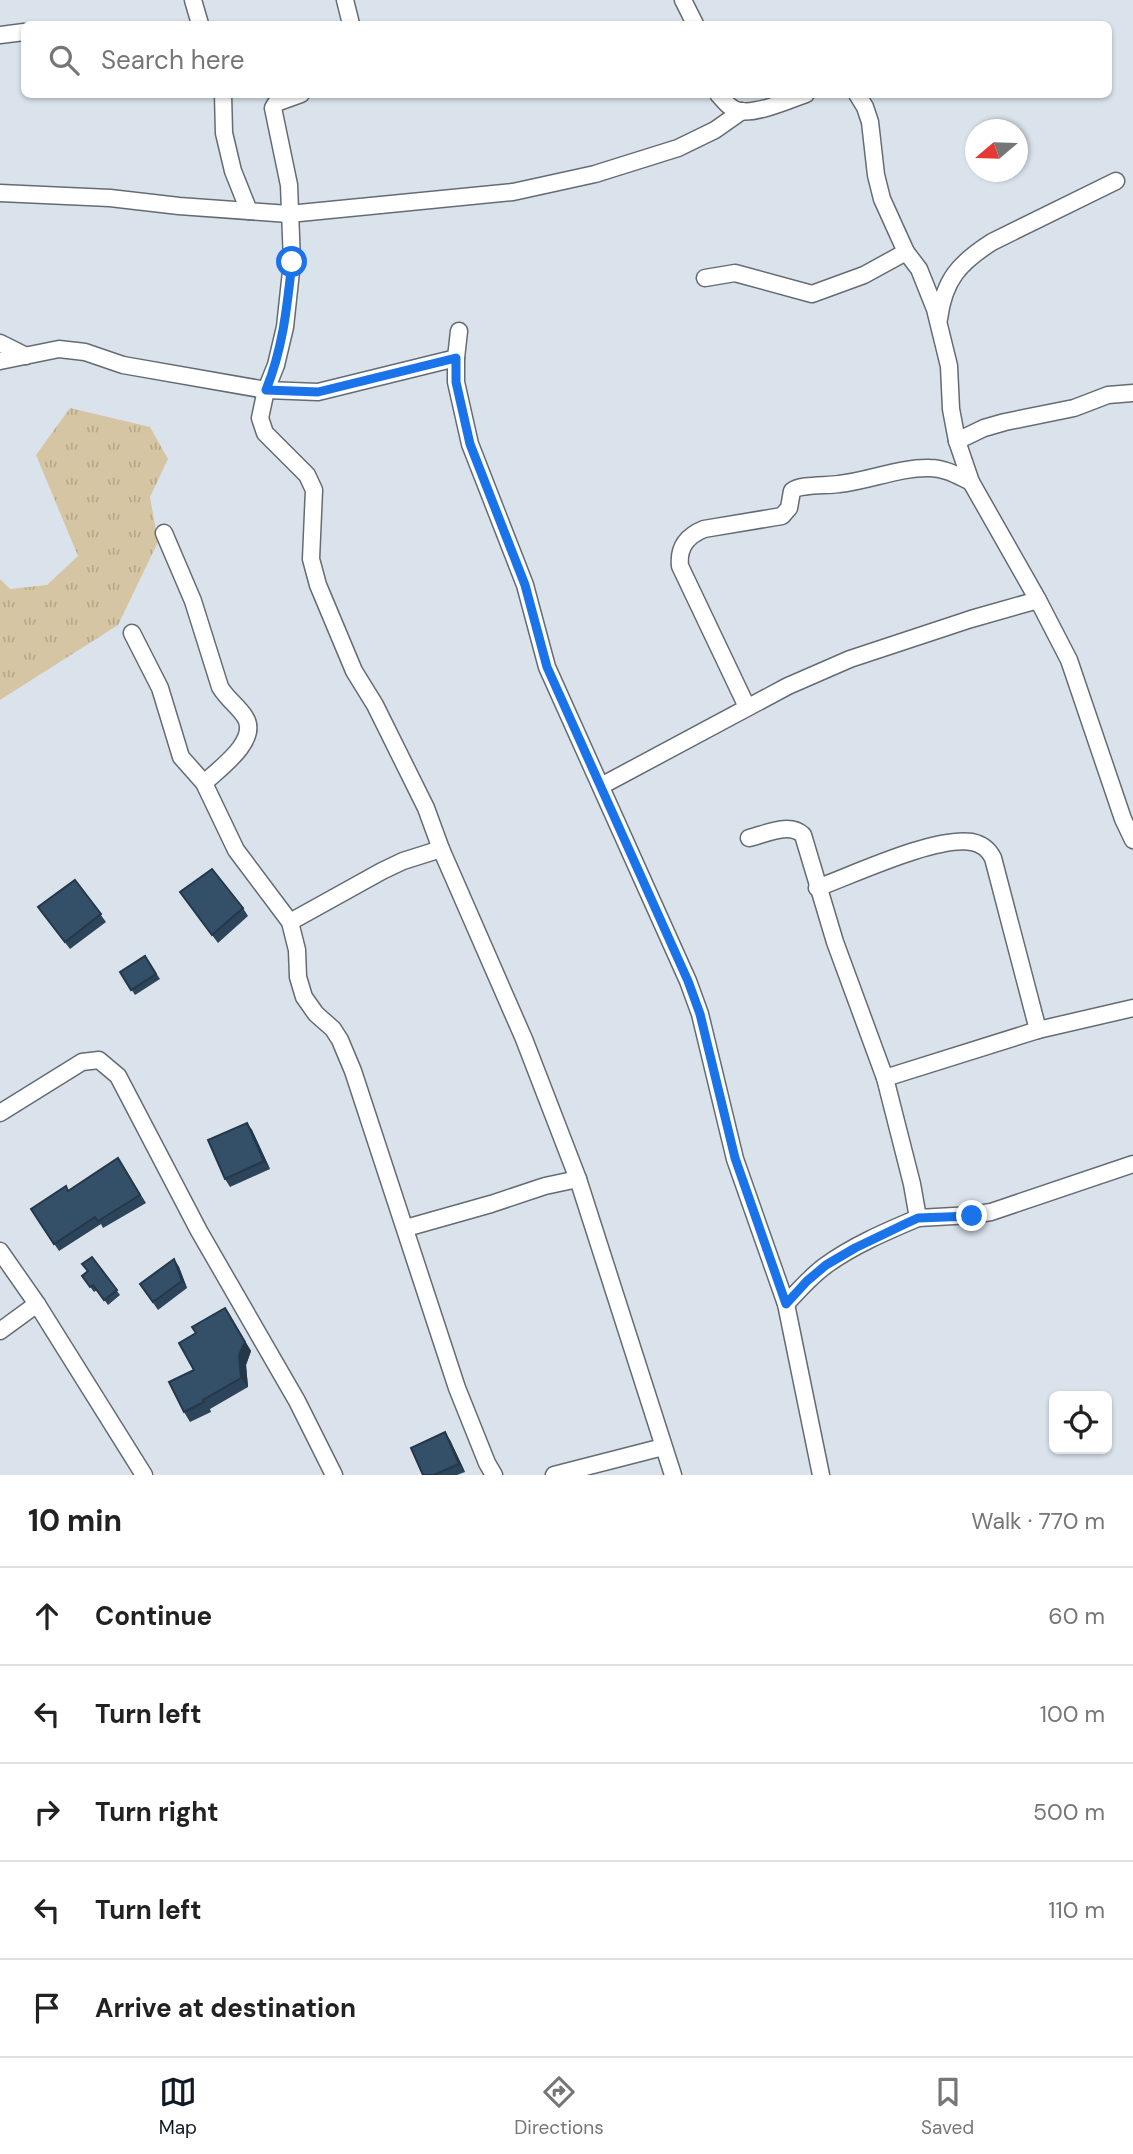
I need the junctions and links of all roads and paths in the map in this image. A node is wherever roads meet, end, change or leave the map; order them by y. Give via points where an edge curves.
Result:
1 (193, 0) edge
2 (345, 0) edge
3 (683, 0) edge
4 (199, 21) edge
5 (350, 21) edge
6 (694, 21) edge
7 (21, 32) edge
8 (0, 35) edge
9 (223, 98) edge
10 (290, 98) edge
11 (722, 98) edge
12 (794, 98) edge
13 (859, 98) edge
14 (742, 111) junction
15 (1116, 181) dead end
16 (0, 192) edge
17 (249, 211) junction
18 (289, 214) junction
19 (906, 253) junction
20 (705, 278) dead end
21 (938, 322) junction
22 (459, 331) dead end
23 (0, 343) edge
24 (26, 356) junction
25 (456, 358) junction
26 (0, 361) edge
27 (266, 390) junction
28 (1133, 393) edge
29 (957, 442) junction
30 (971, 482) junction
31 (164, 533) dead end
32 (1038, 600) junction
33 (132, 633) dead end
34 (747, 707) junction
35 (204, 783) junction
36 (601, 786) junction
37 (749, 838) dead end
38 (1133, 840) edge
39 (441, 849) junction
40 (817, 888) junction
41 (290, 922) junction
42 (1133, 1008) edge
43 (1038, 1030) junction
44 (884, 1078) junction
45 (0, 1113) edge
46 (1133, 1164) edge
47 (578, 1179) junction
48 (918, 1218) junction
49 (406, 1228) junction
50 (0, 1251) edge
51 (37, 1304) junction
52 (786, 1304) junction
53 (0, 1331) edge
54 (663, 1447) junction
55 (144, 1475) edge
56 (334, 1475) edge
57 (494, 1475) edge
58 (555, 1475) edge
59 (673, 1475) edge
60 (821, 1475) edge

1 - 4 street
2 - 5 street
3 - 6 street
7 - 8 street
9 - 17 street via 224,133
10 - 18 street via 273,108 289,185
11 - 14 street
12 - 14 street
13 - 19 street via 870,122 882,199
14 - 18 street via 678,148 595,174 513,192
15 - 21 street via 975,253 947,284
16 - 17 street
17 - 18 street
18 - 27 street via 292,262 285,327
19 - 20 street via 812,294 735,273
19 - 21 street via 919,268
21 - 29 street via 949,366
22 - 25 street
23 - 24 street
24 - 26 street
24 - 27 street via 59,349 85,352 122,365
25 - 27 street via 318,392
25 - 36 street via 456,382 470,444 525,585 547,667
27 - 39 street via 260,418 265,433 307,475 314,490 312,559 318,586 354,671 413,778
28 - 29 street via 1108,395 1074,408 1005,422
29 - 30 street
30 - 32 street
30 - 34 street via 932,467 800,487 792,491 789,508 782,516 695,532 682,546 680,566
31 - 35 street via 193,601 220,687 249,727 242,746
32 - 34 street via 850,659
32 - 38 street via 1069,660
33 - 35 street via 160,688 181,757
34 - 36 street
35 - 41 street via 236,850
36 - 52 street via 700,1014 735,1158
37 - 40 street via 784,829 799,831
39 - 41 street via 382,871
39 - 47 street via 524,1039
40 - 43 street via 948,843 971,842 985,848 993,858
40 - 44 street
41 - 49 street via 304,997 340,1040
42 - 43 street
43 - 44 street
44 - 48 street
45 - 56 street via 82,1062 99,1060 118,1076
46 - 48 street via 991,1212
47 - 49 street
47 - 54 street
48 - 52 street via 826,1265
49 - 57 street via 457,1388
50 - 51 street
51 - 53 street
51 - 55 street
52 - 60 street
54 - 58 street
54 - 59 street

